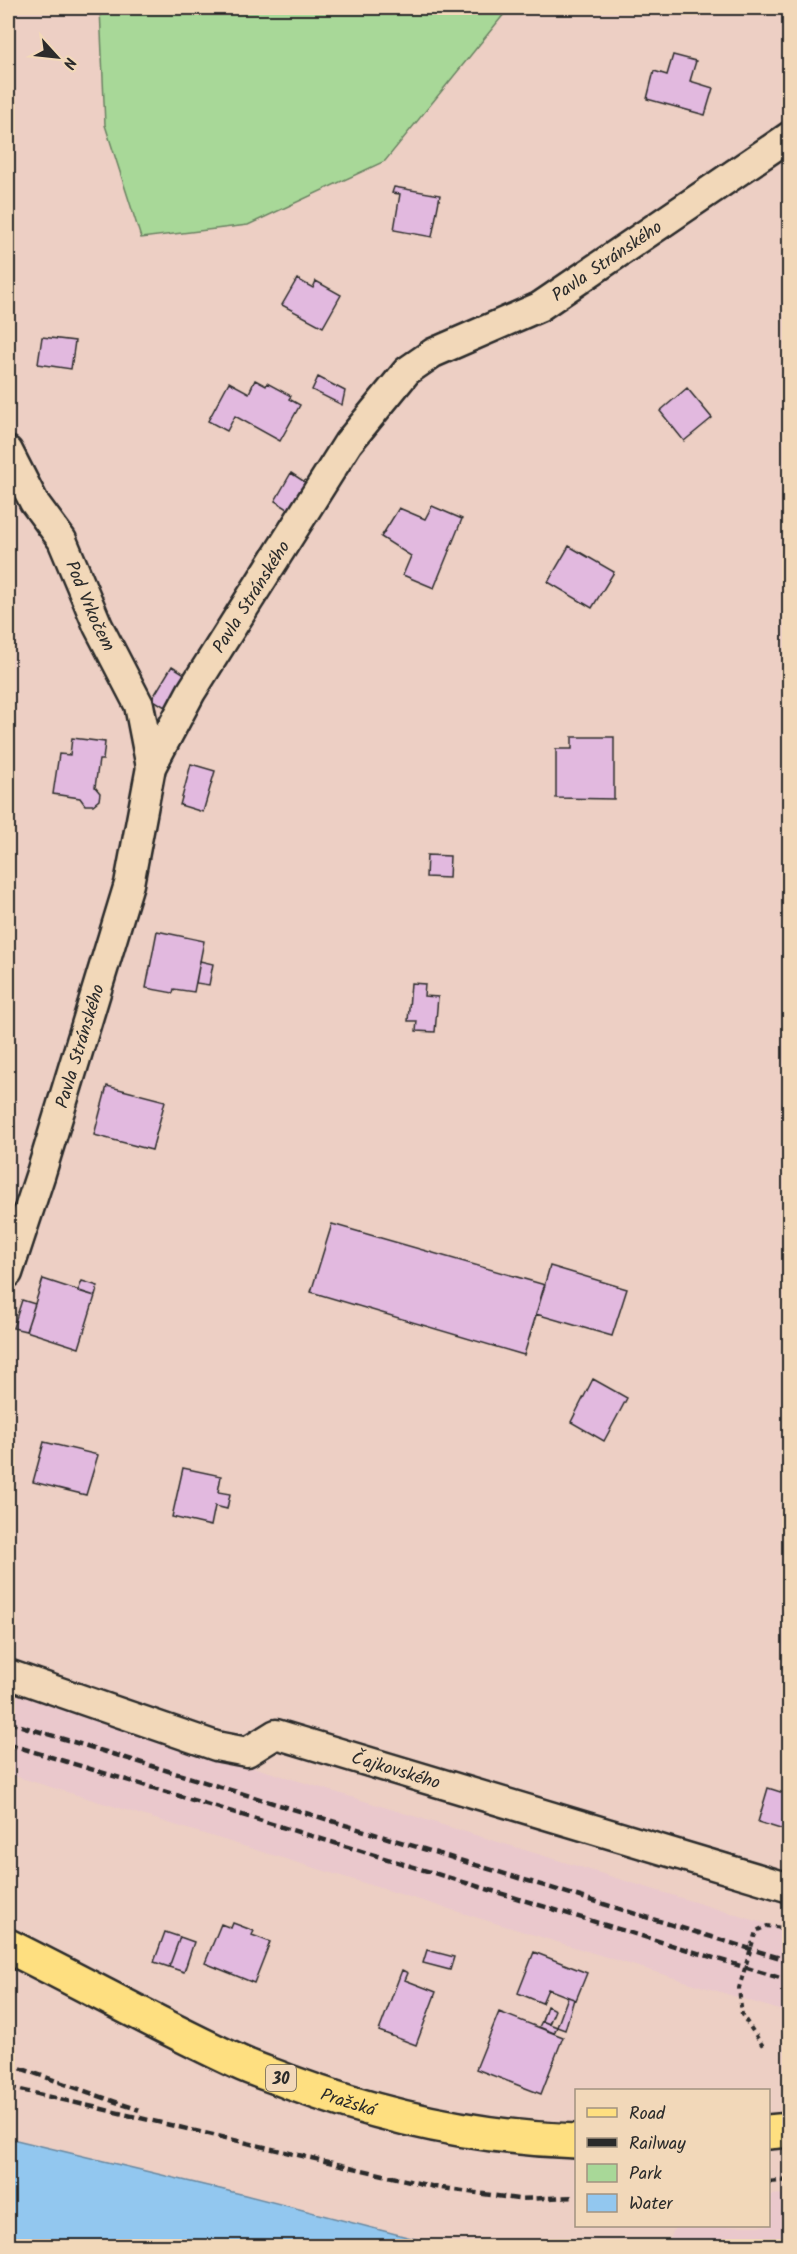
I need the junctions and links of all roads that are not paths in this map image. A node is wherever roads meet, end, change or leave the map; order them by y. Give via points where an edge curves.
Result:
1 (789, 136) edge
2 (8, 451) edge
3 (151, 767) junction
4 (8, 1273) edge
5 (8, 1674) edge
6 (789, 1888) edge
7 (8, 1946) edge
8 (789, 2130) edge
9 (770, 2132) edge
10 (575, 2141) edge

1 - 3 street, Pavla Stránského via 539,307 433,354 407,371 348,443 191,692
2 - 3 street, Pod Vrkočem via 34,502 62,540 98,626 139,705
3 - 4 street, Pavla Stránského via 129,884
5 - 6 street, Čajkovského via 216,1746 247,1752 276,1734
7 - 10 main road, Pražská / 30 via 240,2063 307,2088 377,2112 466,2132
8 - 9 main road

